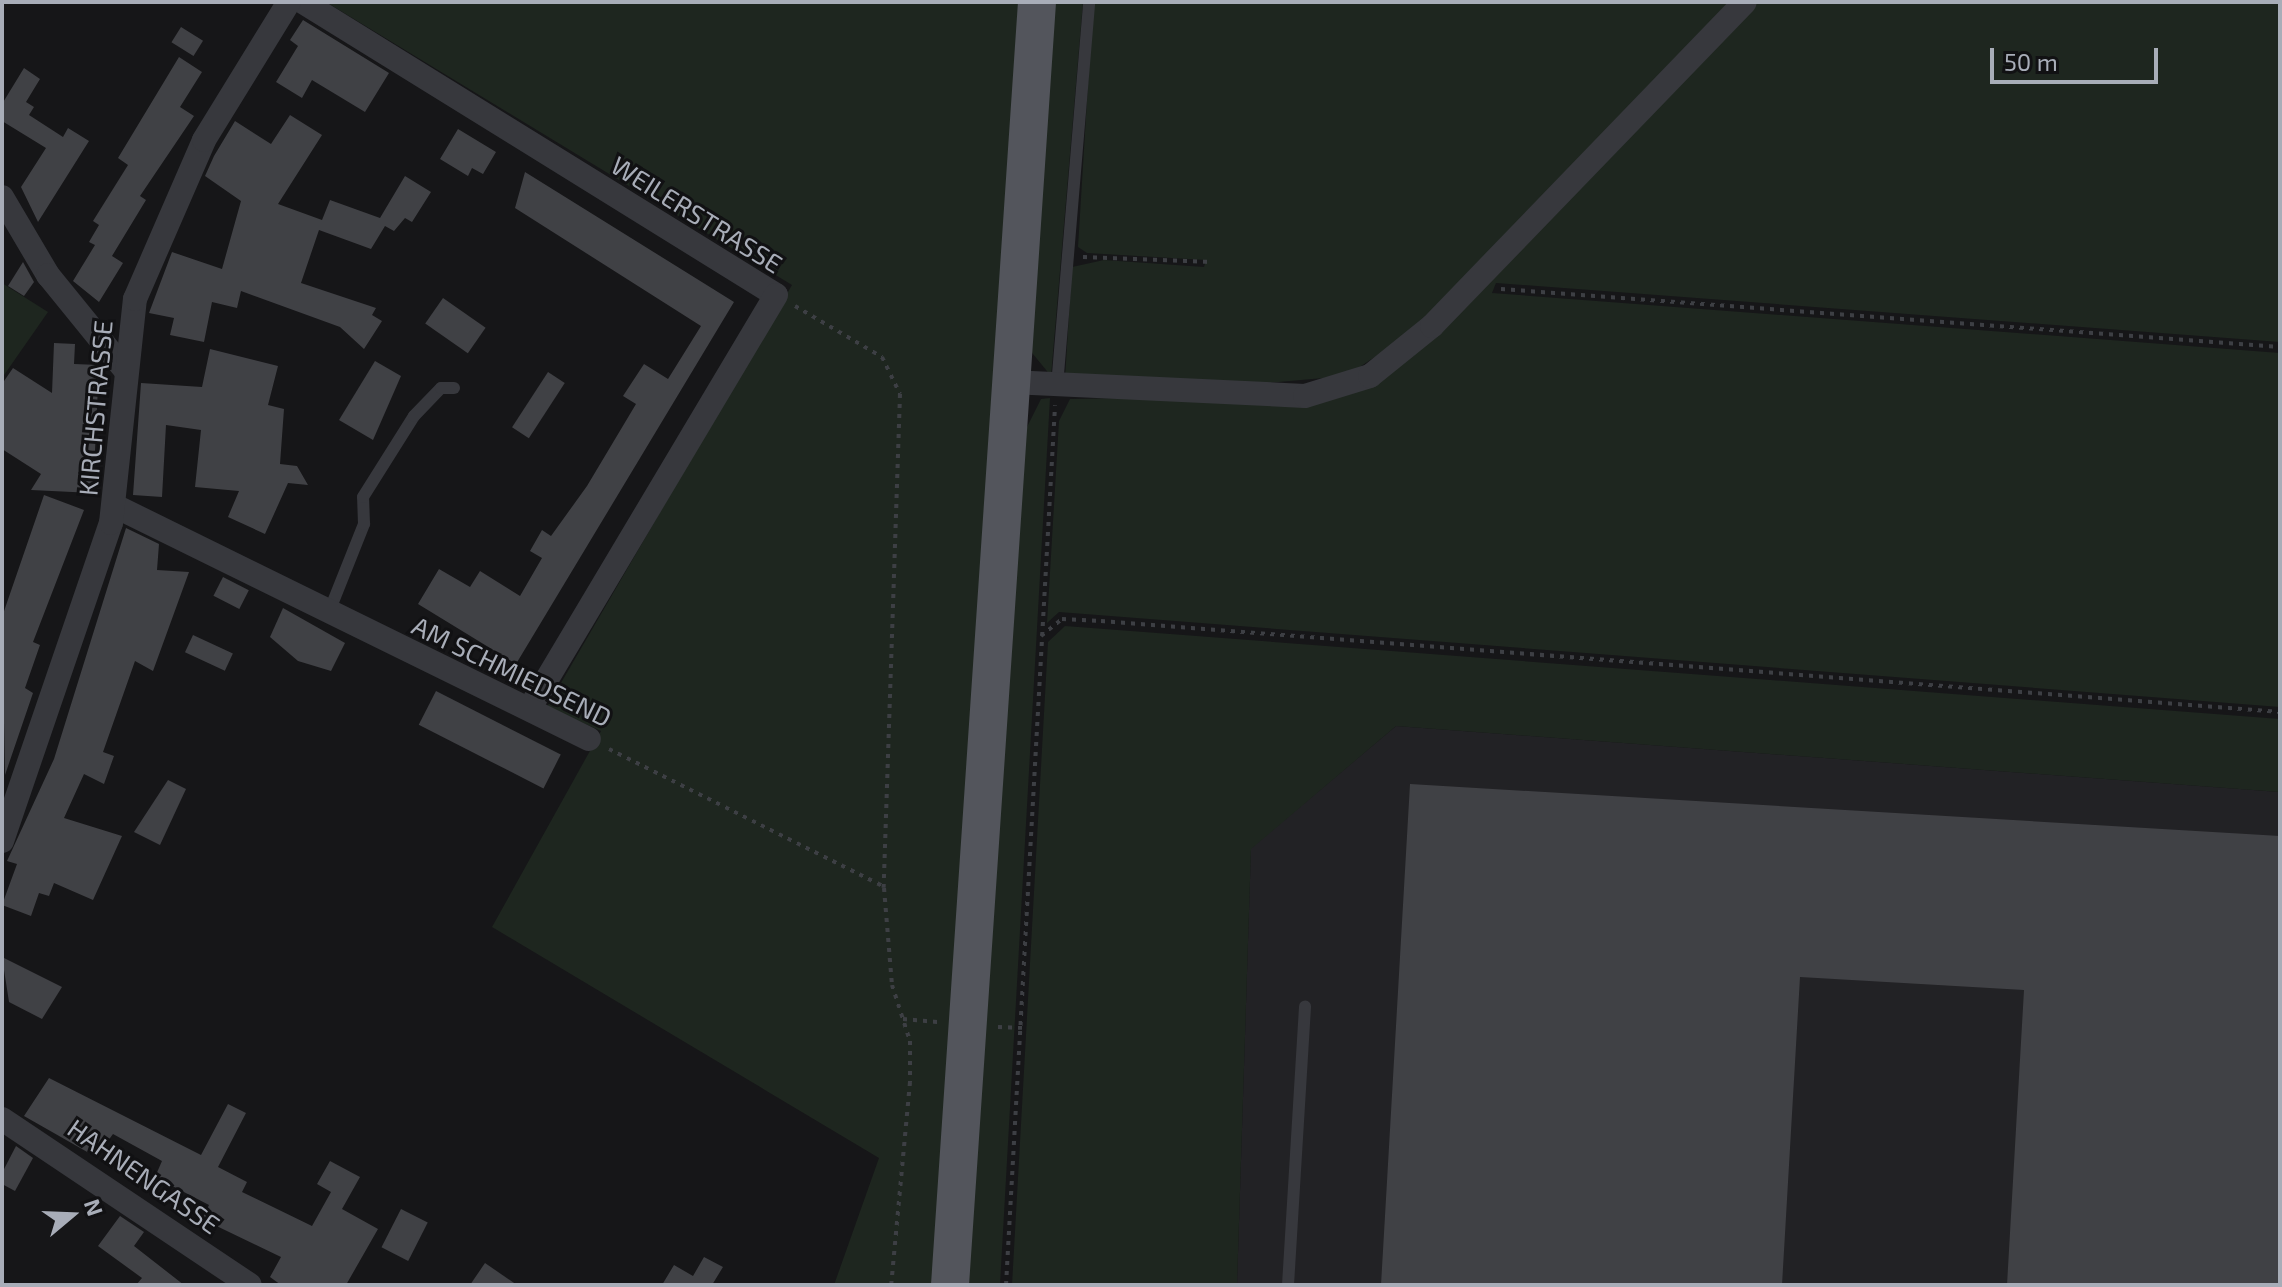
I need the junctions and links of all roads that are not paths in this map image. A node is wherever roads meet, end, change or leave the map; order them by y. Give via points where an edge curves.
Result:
1 (289, 2) edge
2 (303, 2) edge
3 (1037, 2) edge
4 (1089, 2) edge
5 (1745, 2) edge
6 (2, 197) edge
7 (126, 371) junction
8 (1010, 382) junction
9 (1057, 386) junction
10 (454, 388) dead end
11 (115, 506) junction
12 (329, 612) junction
13 (530, 708) junction
14 (589, 739) road end
15 (2, 841) edge
16 (1305, 1007) dead end
17 (2, 1119) edge
18 (250, 1285) edge
19 (950, 1285) edge
20 (1288, 1285) edge

1 - 7 street, KIRCHSTRASSE via 174,197 135,299
2 - 13 street, WEILERSTRASSE via 776,295
3 - 8 main road
4 - 9 lane
5 - 9 street via 1432,326 1370,376 1305,396
6 - 7 street via 48,275
7 - 11 street, KIRCHSTRASSE
8 - 9 street
8 - 19 main road
10 - 12 lane via 441,388 414,416 363,497 364,524
11 - 12 street, AM SCHMIEDSEND
11 - 15 street, KIRCHSTRASSE
12 - 13 street, AM SCHMIEDSEND
13 - 14 street, AM SCHMIEDSEND
16 - 20 lane
17 - 18 street, HAHNENGASSE

